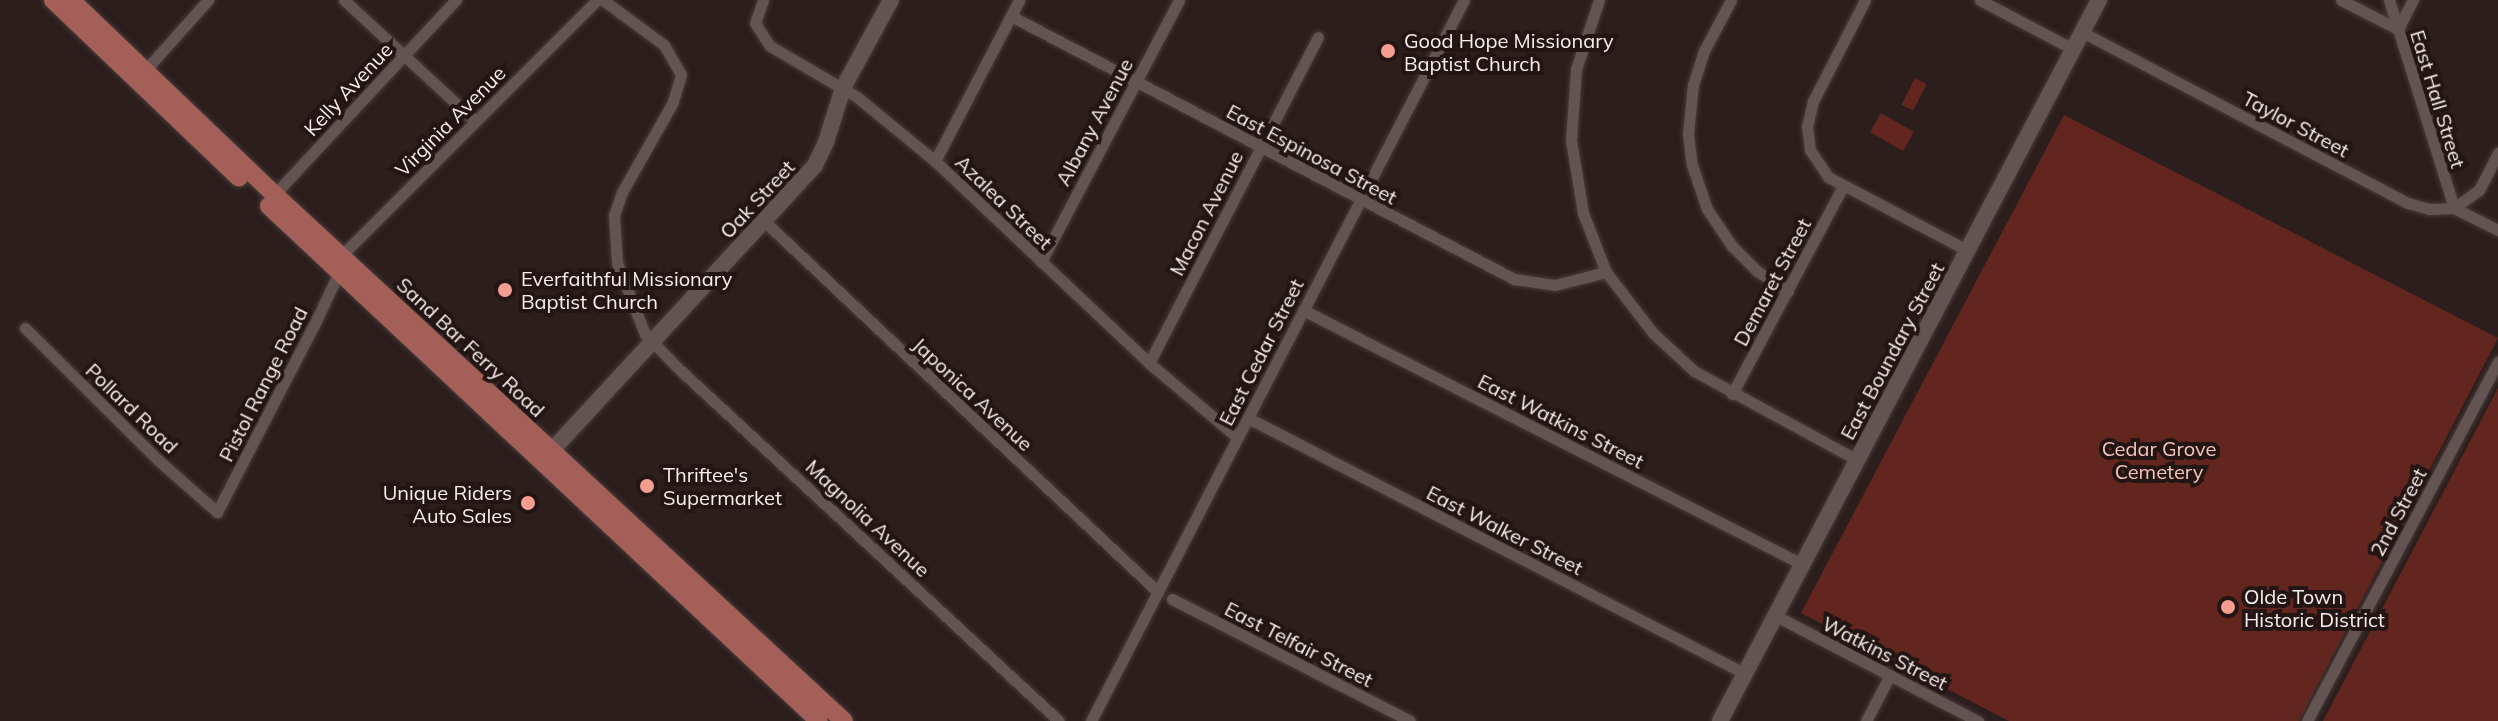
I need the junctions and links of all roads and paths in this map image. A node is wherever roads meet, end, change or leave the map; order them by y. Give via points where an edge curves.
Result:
1 (53, 0) edge
2 (71, 0) edge
3 (208, 0) edge
4 (344, 0) edge
5 (456, 0) edge
6 (600, 0) edge
7 (763, 0) edge
8 (891, 0) edge
9 (1019, 0) edge
10 (1179, 0) edge
11 (1464, 0) edge
12 (1599, 0) edge
13 (1731, 0) edge
14 (1865, 0) edge
15 (1980, 0) edge
16 (2099, 0) edge
17 (2341, 0) edge
18 (2389, 0) edge
19 (2413, 0) edge
20 (1011, 16) junction
21 (2398, 29) junction
22 (2082, 32) junction
23 (1318, 37) dead end
24 (2073, 49) junction
25 (404, 55) junction
26 (140, 77) junction
27 (1136, 82) junction
28 (843, 88) junction
29 (475, 121) junction
30 (1261, 147) junction
31 (2498, 153) edge
32 (935, 161) junction
33 (1843, 186) junction
34 (270, 199) junction
35 (1360, 199) junction
36 (2454, 208) junction
37 (764, 221) junction
38 (2498, 230) edge
39 (1967, 250) junction
40 (1041, 262) junction
41 (340, 264) junction
42 (1606, 272) junction
43 (1788, 291) junction
44 (1303, 310) junction
45 (25, 328) dead end
46 (651, 342) junction
47 (2498, 362) edge
48 (1149, 363) junction
49 (1732, 394) junction
50 (1248, 418) junction
51 (1238, 438) junction
52 (547, 456) junction
53 (1857, 460) junction
54 (217, 512) joint
55 (1802, 564) junction
56 (1158, 592) junction
57 (1172, 599) dead end
58 (1776, 616) junction
59 (1746, 674) junction
60 (1890, 675) junction
61 (819, 721) edge
62 (844, 721) edge
63 (1059, 721) edge
64 (1091, 721) edge
65 (1410, 721) edge
66 (1720, 721) edge
67 (1866, 721) edge
68 (1978, 721) edge
69 (2307, 721) edge

1 - 26 main road, Sand Bar Ferry Road
2 - 26 main road, Sand Bar Ferry Road
3 - 26 street
4 - 25 street
5 - 25 street, Kelly Avenue
6 - 29 street, Virginia Avenue
6 - 46 street, Magnolia Avenue via 664,45 681,75 673,102 614,215 617,263 637,320
7 - 28 street, Azalea Street via 755,23 763,40 791,62
8 - 28 main road, Oak Street
9 - 20 street
10 - 27 street, Albany Avenue
11 - 35 street, East Cedar Street
12 - 42 street via 1576,69 1571,140 1583,213
13 - 43 street via 1695,75 1689,117 1692,165 1707,209 1732,246
14 - 33 street via 1808,114 1815,160
15 - 24 street
16 - 22 main road, East Boundary Street
17 - 21 street
18 - 21 street, East Hall Street
19 - 21 street
20 - 27 street, East Espinosa Street
20 - 32 street
21 - 36 street, East Hall Street
22 - 24 main road, East Boundary Street
22 - 36 street, Taylor Street via 2408,203
23 - 30 street, Macon Avenue
24 - 39 main road, East Boundary Street
25 - 29 street
25 - 34 street, Kelly Avenue
26 - 34 main road, Sand Bar Ferry Road
27 - 30 street, East Espinosa Street
27 - 40 street, Albany Avenue
28 - 32 street, Azalea Street
28 - 37 main road, Oak Street via 819,160
29 - 41 street, Virginia Avenue
30 - 35 street, East Espinosa Street
30 - 48 street, Macon Avenue
31 - 36 street via 2479,190
32 - 40 street, Azalea Street
33 - 39 street
33 - 43 street, Demaret Street
34 - 41 main road, Sand Bar Ferry Road
35 - 42 street, East Espinosa Street via 1514,279 1555,285
35 - 44 street, East Cedar Street
36 - 38 street, Taylor Street
37 - 46 main road, Oak Street
37 - 56 street, Japonica Avenue
39 - 53 main road, East Boundary Street
40 - 48 street, Azalea Street
41 - 52 main road, Sand Bar Ferry Road
41 - 54 street, Pistol Range Road
42 - 49 street via 1669,351
43 - 49 street, Demaret Street
44 - 50 street, East Cedar Street
44 - 55 street, East Watkins Street
45 - 54 street, Pollard Road
46 - 52 main road, Oak Street
46 - 63 street, Magnolia Avenue
47 - 69 street, 2nd Street
48 - 51 street, Azalea Street
49 - 53 street
50 - 51 street, East Cedar Street
50 - 59 street, East Walker Street
51 - 56 street, East Cedar Street
52 - 61 main road, Sand Bar Ferry Road
52 - 62 main road, Sand Bar Ferry Road
53 - 55 main road, East Boundary Street
55 - 58 main road, East Boundary Street
56 - 64 street, East Cedar Street
57 - 65 street, East Telfair Street
58 - 59 main road, East Boundary Street
58 - 60 street, Watkins Street
59 - 66 main road, East Boundary Street
60 - 67 street
60 - 68 street, Watkins Street

